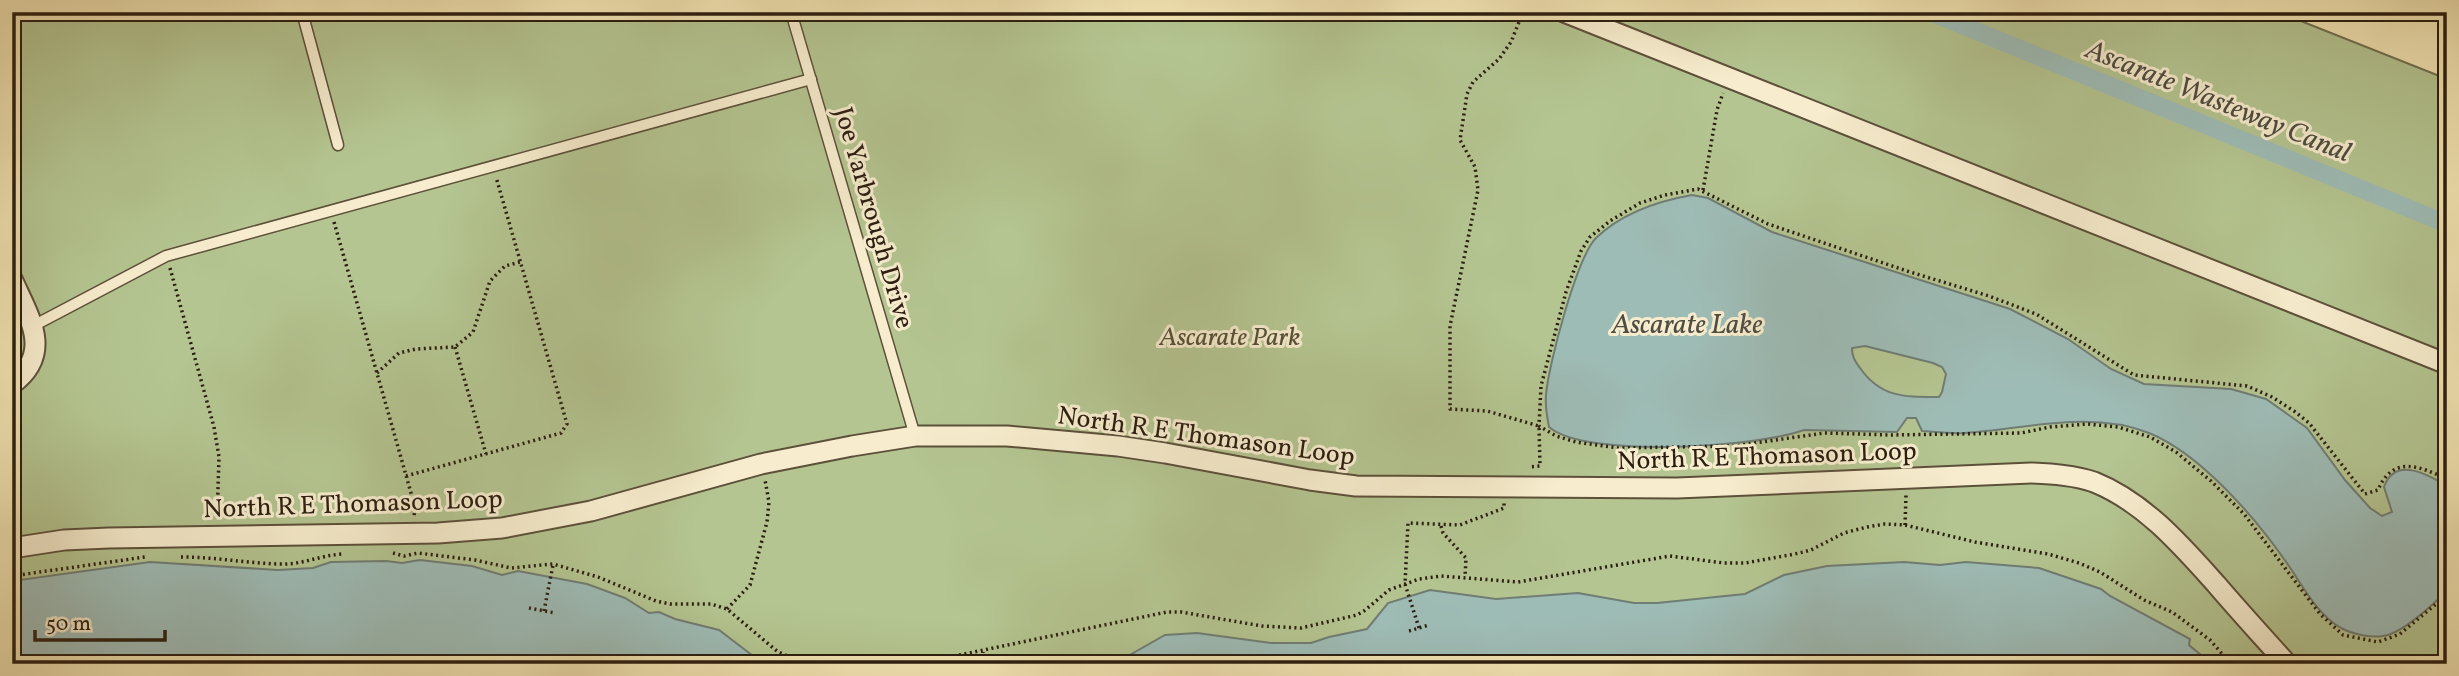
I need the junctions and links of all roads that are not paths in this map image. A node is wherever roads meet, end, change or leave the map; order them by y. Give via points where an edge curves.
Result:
1 (302, 12) edge
2 (791, 12) edge
3 (1564, 12) edge
4 (810, 79) junction
5 (338, 145) dead end
6 (12, 279) edge
7 (33, 326) junction
8 (2447, 364) edge
9 (12, 384) edge
10 (915, 436) junction
11 (12, 548) edge
12 (2287, 664) edge

1 - 5 lane
2 - 4 lane, Joe Yarbrough Drive
3 - 8 street
4 - 7 lane via 166,256
4 - 10 lane, Joe Yarbrough Drive
6 - 7 street
7 - 9 street via 35,355
10 - 11 street, North R E Thomason Loop via 761,464 540,523 502,528 64,540
10 - 12 street, North R E Thomason Loop via 1007,436 1118,446 1356,486 1677,488 2064,475 2103,486 2145,512 2181,545

